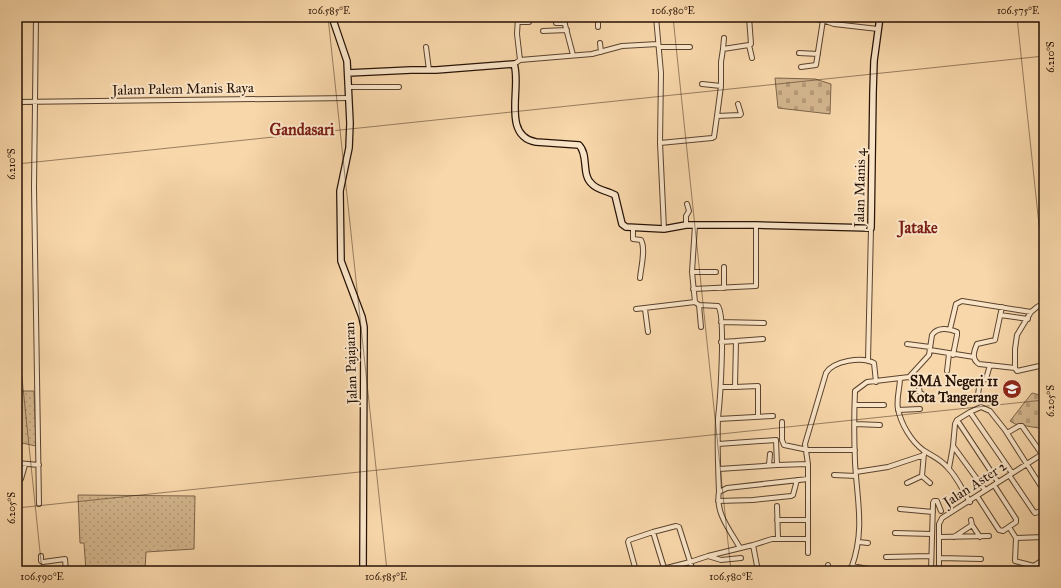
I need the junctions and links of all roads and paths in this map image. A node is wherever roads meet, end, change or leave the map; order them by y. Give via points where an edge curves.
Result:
1 (36, 17) edge
2 (332, 17) edge
3 (518, 17) edge
4 (563, 17) edge
5 (598, 17) edge
6 (656, 17) edge
7 (749, 17) edge
8 (801, 17) edge
9 (880, 17) edge
10 (826, 19) edge
11 (518, 22) junction
12 (529, 22) dead end
13 (565, 22) junction
14 (556, 23) dead end
15 (598, 27) dead end
16 (566, 30) junction
17 (878, 30) junction
18 (543, 31) dead end
19 (724, 38) dead end
20 (600, 44) dead end
21 (749, 45) junction
22 (658, 46) junction
23 (426, 47) dead end
24 (690, 47) dead end
25 (723, 49) junction
26 (601, 52) junction
27 (799, 53) dead end
28 (818, 54) junction
29 (573, 55) junction
30 (752, 58) dead end
31 (520, 60) junction
32 (514, 64) junction
33 (801, 67) dead end
34 (429, 70) junction
35 (348, 73) junction
36 (702, 84) dead end
37 (721, 86) junction
38 (349, 87) junction
39 (399, 87) dead end
40 (349, 98) junction
41 (17, 102) edge
42 (36, 102) junction
43 (738, 104) dead end
44 (717, 116) junction
45 (660, 143) junction
46 (687, 204) dead end
47 (686, 224) junction
48 (695, 225) junction
49 (756, 225) junction
50 (633, 227) junction
51 (871, 228) junction
52 (664, 229) junction
53 (724, 267) dead end
54 (692, 272) junction
55 (716, 272) dead end
56 (640, 278) dead end
57 (724, 288) junction
58 (693, 289) junction
59 (697, 303) junction
60 (1044, 303) edge
61 (1002, 307) junction
62 (645, 308) junction
63 (636, 309) dead end
64 (1031, 312) junction
65 (1000, 314) junction
66 (1028, 319) junction
67 (721, 322) junction
68 (764, 324) dead end
69 (701, 327) dead end
70 (950, 329) junction
71 (648, 332) dead end
72 (763, 339) dead end
73 (736, 341) junction
74 (721, 342) junction
75 (907, 344) dead end
76 (930, 349) junction
77 (951, 354) junction
78 (974, 357) junction
79 (868, 361) junction
80 (990, 365) junction
81 (1044, 365) edge
82 (1015, 368) junction
83 (947, 371) dead end
84 (909, 377) junction
85 (900, 378) junction
86 (876, 382) junction
87 (721, 387) junction
88 (735, 387) junction
89 (949, 397) dead end
90 (931, 398) dead end
91 (855, 405) junction
92 (884, 405) dead end
93 (920, 409) dead end
94 (898, 410) junction
95 (971, 413) junction
96 (758, 416) junction
97 (773, 416) dead end
98 (718, 419) junction
99 (957, 420) junction
100 (782, 422) dead end
101 (855, 424) junction
102 (880, 425) dead end
103 (1007, 434) junction
104 (718, 444) junction
105 (953, 446) junction
106 (809, 450) junction
107 (855, 450) junction
108 (924, 453) junction
109 (770, 454) dead end
110 (1043, 454) edge
111 (17, 463) edge
112 (808, 464) junction
113 (1026, 464) junction
114 (25, 465) junction
115 (38, 465) junction
116 (769, 465) junction
117 (777, 465) junction
118 (949, 468) junction
119 (718, 469) junction
120 (856, 474) junction
121 (1011, 474) junction
122 (834, 475) dead end
123 (922, 476) junction
124 (21, 479) dead end
125 (808, 479) junction
126 (797, 480) junction
127 (998, 482) junction
128 (906, 483) dead end
129 (930, 483) dead end
130 (994, 485) junction
131 (985, 490) junction
132 (1044, 491) edge
133 (719, 492) junction
134 (977, 496) junction
135 (718, 501) junction
136 (970, 502) junction
137 (39, 504) dead end
138 (777, 506) dead end
139 (900, 509) dead end
140 (1044, 510) edge
141 (941, 511) dead end
142 (933, 512) junction
143 (777, 520) junction
144 (808, 520) junction
145 (1009, 527) junction
146 (653, 532) junction
147 (895, 533) dead end
148 (932, 534) junction
149 (989, 536) dead end
150 (954, 537) junction
151 (980, 537) junction
152 (778, 538) junction
153 (939, 538) junction
154 (1016, 538) junction
155 (1044, 538) edge
156 (807, 539) junction
157 (859, 542) junction
158 (868, 542) dead end
159 (754, 545) junction
160 (740, 548) junction
161 (808, 554) dead end
162 (41, 556) dead end
163 (708, 556) junction
164 (931, 556) junction
165 (886, 557) dead end
166 (740, 558) dead end
167 (939, 558) junction
168 (980, 559) dead end
169 (1044, 559) edge
170 (690, 562) junction
171 (828, 565) dead end
172 (852, 566) junction
173 (868, 569) dead end
174 (664, 570) edge
175 (66, 571) edge
176 (363, 571) edge
177 (636, 571) edge
178 (655, 571) edge
179 (693, 571) edge
180 (758, 571) edge
181 (827, 571) edge
182 (845, 571) edge
183 (931, 571) edge
184 (939, 571) edge

1 - 42 street
2 - 35 street, Jalan Pajajaran via 345,55
3 - 11 street
4 - 13 street
5 - 15 street
6 - 22 street
7 - 21 street
8 - 10 street
9 - 17 street, Jalan Manis 4
10 - 17 street via 834,24
10 - 28 street
11 - 12 street
11 - 31 street
13 - 14 street
13 - 16 street
16 - 18 street
16 - 29 street
17 - 51 street, Jalan Manis 4 via 873,92
19 - 25 street
20 - 26 street
21 - 25 street
21 - 30 street
22 - 24 street
22 - 26 street via 622,46
22 - 45 street via 661,73
23 - 34 street
25 - 37 street via 720,62
26 - 29 street
27 - 28 street
28 - 33 street via 816,65
29 - 31 street
31 - 32 street
32 - 34 street
32 - 50 street via 515,116 523,135 536,142 579,145 591,184 615,195 622,224
34 - 35 street
35 - 38 street, Jalan Pajajaran
36 - 37 street
37 - 44 street
38 - 39 street
38 - 40 street, Jalan Pajajaran
40 - 42 street, Jalam Palem Manis Raya
40 - 176 street, Jalan Pajajaran via 350,140 340,191 340,248 341,263 364,327
41 - 42 street, Jalam Palem Manis Raya
42 - 115 street via 34,201
43 - 44 street via 740,115
44 - 45 street via 712,138
45 - 52 street
46 - 47 street via 689,211
47 - 48 street
47 - 52 street
48 - 49 street
48 - 54 street
49 - 51 street
49 - 57 street via 756,286
50 - 52 street
50 - 56 street via 633,239 642,241 644,253 641,259
51 - 79 street, Jalan Manis 4
53 - 57 street
54 - 55 street
54 - 58 street
57 - 58 street
58 - 59 street
59 - 62 street
59 - 67 street via 718,306
59 - 69 street
60 - 64 street
61 - 64 street
61 - 65 street
61 - 70 street via 958,302
62 - 63 street
62 - 71 street
64 - 66 street
65 - 66 street
65 - 78 street via 995,340 977,344
66 - 82 street via 1016,338
67 - 68 street
67 - 74 street
70 - 76 street via 932,333
70 - 77 street via 958,335
72 - 73 street
73 - 74 street
73 - 88 street
74 - 87 street
75 - 76 street
76 - 77 street
76 - 84 street via 929,355
77 - 78 street
77 - 83 street
78 - 80 street via 978,363
79 - 86 street via 874,363
79 - 106 street via 849,361 833,365 827,370 805,441
80 - 82 street
80 - 89 street via 986,379 980,381 976,400
81 - 82 street via 1019,371
84 - 85 street
84 - 90 street via 918,382 919,392
85 - 86 street
85 - 94 street
86 - 91 street via 864,384 856,390
87 - 88 street
87 - 98 street
88 - 96 street via 758,386
91 - 92 street
91 - 101 street
93 - 94 street
94 - 108 street via 913,441
95 - 99 street
95 - 103 street via 981,407 990,411
95 - 121 street
96 - 97 street
96 - 98 street
98 - 104 street
99 - 105 street
99 - 127 street
100 - 106 street via 783,444
101 - 102 street
101 - 107 street
103 - 110 street via 1022,426
103 - 113 street
104 - 117 street via 776,440
104 - 119 street
105 - 118 street
105 - 131 street
106 - 107 street
106 - 112 street
107 - 120 street
108 - 118 street via 938,458
108 - 120 street via 888,467
108 - 123 street
109 - 116 street
110 - 113 street, Jalan Aster 2
111 - 114 street
112 - 117 street
112 - 125 street
113 - 121 street, Jalan Aster 2
113 - 132 street
114 - 115 street
114 - 124 street
115 - 137 street
116 - 117 street
116 - 119 street
118 - 136 street
119 - 133 street
120 - 122 street
120 - 157 street via 860,515
121 - 127 street, Jalan Aster 2
121 - 140 street via 1034,512
123 - 128 street
123 - 129 street
125 - 126 street
125 - 144 street
126 - 133 street via 727,488
126 - 135 street via 794,495 791,496
127 - 130 street, Jalan Aster 2
130 - 131 street, Jalan Aster 2
130 - 145 street via 1016,519
131 - 134 street, Jalan Aster 2
133 - 135 street
134 - 136 street, Jalan Aster 2
134 - 145 street via 999,530
135 - 160 street via 721,516
136 - 153 street, Jalan Aster 2 via 942,518
138 - 143 street
139 - 142 street
141 - 142 street via 936,501 933,502
142 - 148 street
143 - 144 street
143 - 152 street
144 - 156 street
145 - 154 street
146 - 170 street via 679,526
146 - 174 street
146 - 177 street via 628,542
147 - 148 street
148 - 164 street
149 - 151 street
150 - 151 street
150 - 151 street via 971,522
150 - 153 street
152 - 156 street
152 - 159 street
153 - 167 street, Jalan Aster 2
154 - 155 street
154 - 169 street via 1015,561 1034,566
156 - 161 street
157 - 158 street
157 - 172 street
159 - 160 street
159 - 180 street
160 - 163 street
162 - 175 street via 43,562 65,560
163 - 166 street via 721,560
163 - 170 street
164 - 165 street
164 - 183 street
167 - 168 street
167 - 184 street, Jalan Aster 2
170 - 174 street
170 - 179 street
171 - 181 street
172 - 173 street
172 - 182 street
174 - 178 street

